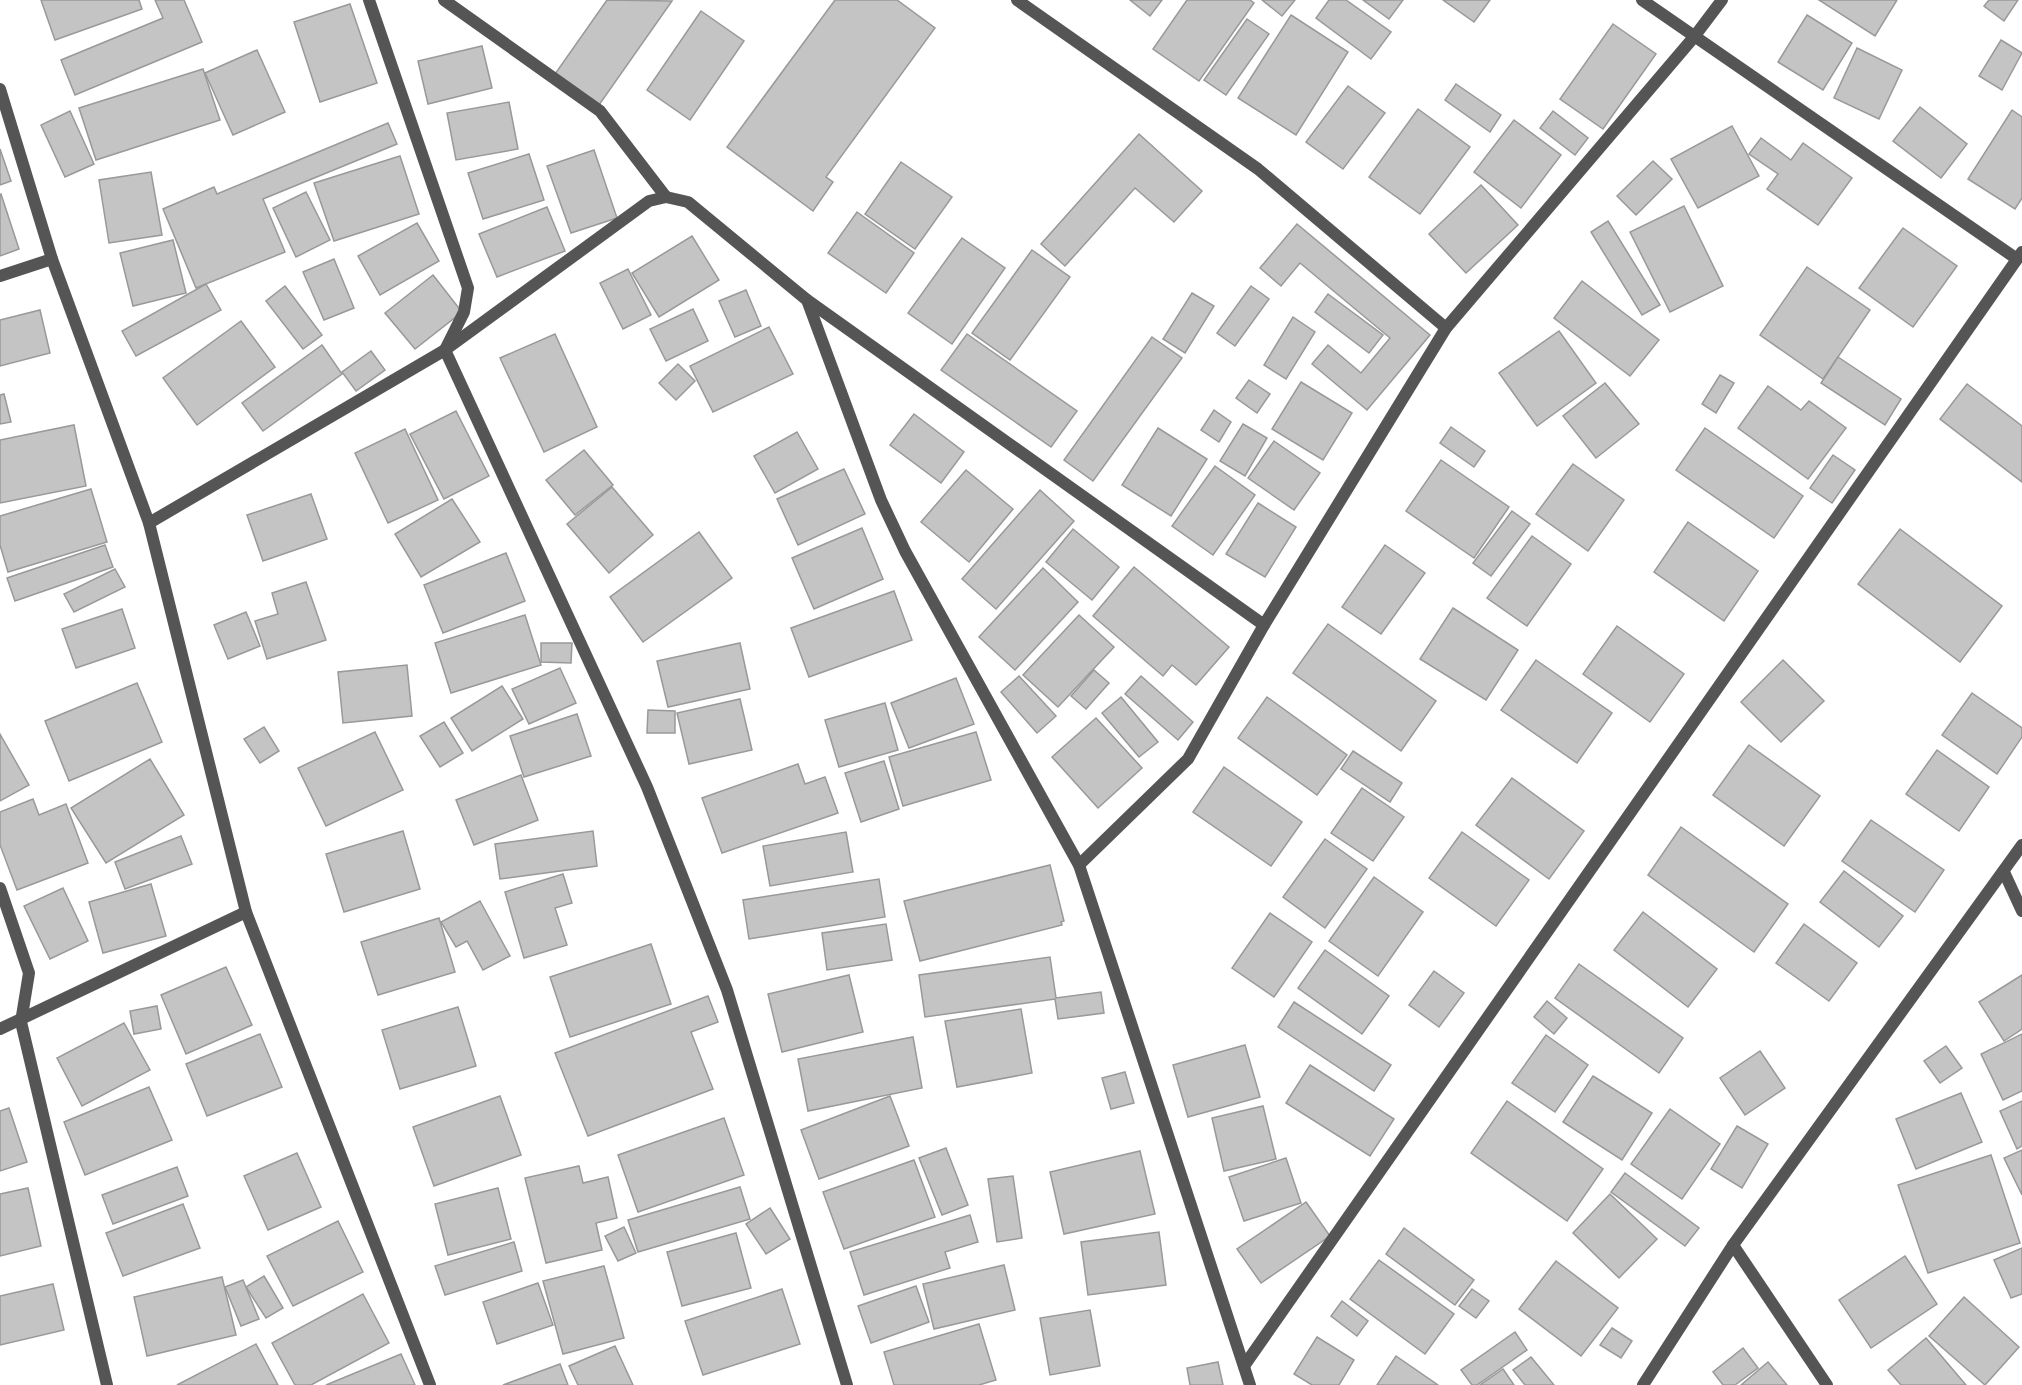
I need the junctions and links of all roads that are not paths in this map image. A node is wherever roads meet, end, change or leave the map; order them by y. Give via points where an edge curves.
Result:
1 (369, 0) edge
2 (444, 0) edge
3 (1017, 0) edge
4 (1642, 0) edge
5 (1722, 0) edge
6 (1694, 37) junction
7 (0, 89) edge
8 (666, 197) junction
9 (2019, 255) edge
10 (52, 259) junction
11 (0, 276) edge
12 (807, 300) junction
13 (464, 312) junction
14 (479, 325) junction
15 (1446, 328) junction
16 (445, 350) junction
17 (149, 523) junction
18 (1264, 625) junction
19 (2022, 845) edge
20 (1079, 865) junction
21 (2004, 872) junction
22 (0, 888) edge
23 (2022, 910) edge
24 (246, 912) junction
25 (21, 1022) junction
26 (0, 1029) edge
27 (1733, 1245) junction
28 (1244, 1366) junction
29 (107, 1385) edge
30 (430, 1385) edge
31 (847, 1385) edge
32 (1250, 1385) edge
33 (1643, 1385) edge
34 (1827, 1385) edge

1 - 13 street via 468,288
2 - 8 street via 600,111
3 - 15 street via 1258,169
4 - 6 street
5 - 6 street
6 - 9 street
6 - 15 street
7 - 10 street
8 - 12 street via 688,202
8 - 14 street via 649,201
9 - 28 street
10 - 11 street
10 - 17 street
12 - 18 street
12 - 20 street via 881,500 905,551
13 - 14 street
13 - 16 street
14 - 16 street
15 - 18 street
16 - 17 street
16 - 31 street via 647,787 727,990
17 - 24 street
18 - 20 street via 1188,759
19 - 21 street
20 - 28 street
21 - 23 street
21 - 27 street
22 - 25 street via 29,973
24 - 25 street
24 - 30 street
25 - 26 street
25 - 29 street
27 - 33 street
27 - 34 street
28 - 32 street

